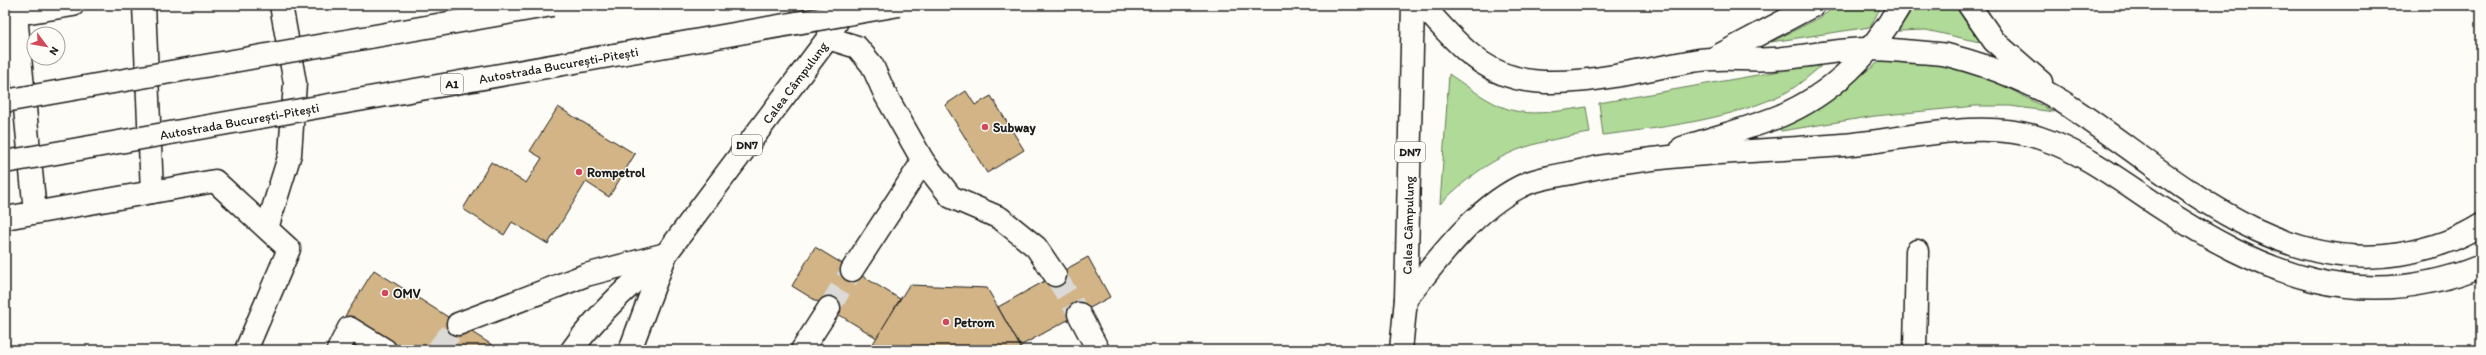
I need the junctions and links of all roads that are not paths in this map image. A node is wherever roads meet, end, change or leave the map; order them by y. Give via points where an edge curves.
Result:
1 (73, 5) edge
2 (144, 5) edge
3 (281, 5) edge
4 (552, 5) edge
5 (846, 5) edge
6 (899, 5) edge
7 (1413, 5) edge
8 (1422, 5) edge
9 (1814, 5) edge
10 (1900, 5) edge
11 (1969, 5) edge
12 (11, 15) edge
13 (828, 38) junction
14 (1870, 49) junction
15 (1716, 57) junction
16 (5, 101) edge
17 (2070, 106) junction
18 (1650, 158) junction
19 (923, 161) junction
20 (5, 162) edge
21 (152, 192) junction
22 (35, 212) junction
23 (5, 218) edge
24 (2481, 225) edge
25 (267, 228) junction
26 (1917, 251) dead end
27 (666, 254) junction
28 (2481, 266) edge
29 (852, 270) tunnel mouth
30 (1055, 275) tunnel mouth
31 (1406, 299) junction
32 (828, 308) tunnel mouth
33 (1079, 314) tunnel mouth
34 (458, 324) tunnel mouth
35 (246, 350) edge
36 (338, 350) edge
37 (385, 350) edge
38 (572, 350) edge
39 (630, 350) edge
40 (802, 350) edge
41 (1098, 350) edge
42 (1402, 350) edge
43 (1914, 350) edge

1 - 12 main road
2 - 21 main road
3 - 25 main road via 295,83 290,154
4 - 16 main road, bridge
5 - 13 main road, Calea Câmpulung / DN7
6 - 20 main road, Autostrada București-Pitești / A1, bridge
7 - 31 main road, Calea Câmpulung / DN7
8 - 15 main road via 1463,49 1478,61 1514,78 1551,83
9 - 15 main road
10 - 14 main road
11 - 17 main road via 1994,41
12 - 22 main road
13 - 19 main road via 857,47 872,65 885,94
13 - 27 main road, Calea Câmpulung / DN7
14 - 15 main road via 1770,60
14 - 17 main road via 1947,55 1999,71
14 - 18 main road via 1823,93 1780,116
17 - 24 main road via 2158,170 2228,216 2256,230 2310,250 2389,256 2445,243
18 - 28 main road via 1846,145 1962,130 2022,133 2075,151 2235,252 2312,280 2353,287 2396,288 2429,283
18 - 31 main road via 1529,183 1498,201 1477,218
19 - 29 main road
19 - 30 main road via 951,198 1000,218 1036,247
21 - 22 main road
21 - 25 main road via 215,181
22 - 23 main road
25 - 35 main road via 289,249
26 - 43 main road
27 - 34 main road via 586,275
27 - 38 main road, DN7 via 619,295
27 - 39 main road, DN7
31 - 42 main road, Calea Câmpulung / DN7
32 - 40 main road
33 - 41 main road
36 - 37 main road via 349,328

